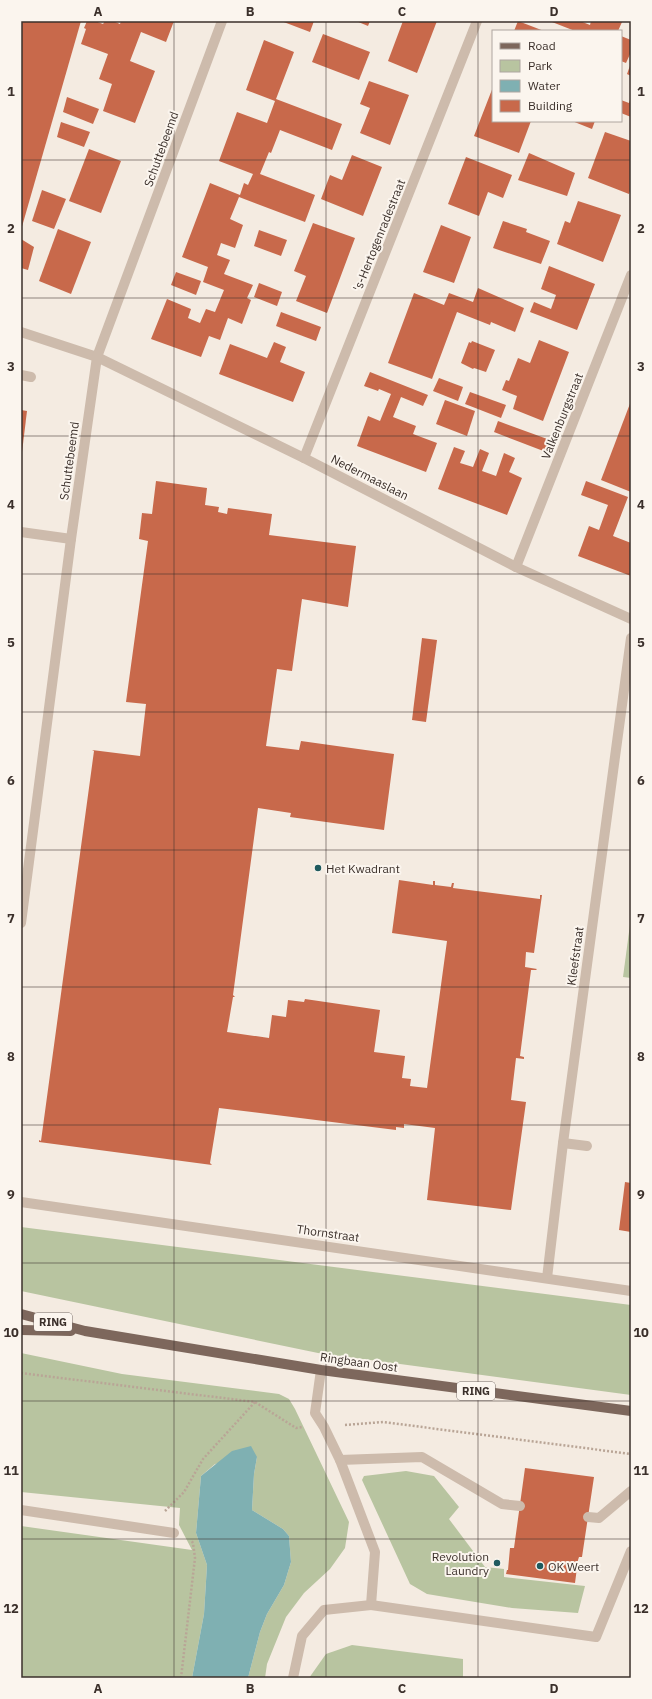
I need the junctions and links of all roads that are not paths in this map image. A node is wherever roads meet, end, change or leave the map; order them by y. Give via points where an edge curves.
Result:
1 (222, 21) edge
2 (477, 21) edge
3 (631, 275) edge
4 (21, 332) edge
5 (97, 357) junction
6 (304, 458) junction
7 (21, 532) edge
8 (71, 539) junction
9 (516, 566) junction
10 (631, 619) edge
11 (631, 638) edge
12 (21, 923) edge
13 (563, 1143) junction
14 (587, 1146) dead end
15 (21, 1202) edge
16 (547, 1278) junction
17 (631, 1291) edge
18 (21, 1314) edge
19 (21, 1330) edge
20 (85, 1331) junction
21 (321, 1370) junction
22 (631, 1411) edge
23 (340, 1460) junction
24 (631, 1491) edge
25 (520, 1506) dead end
26 (21, 1510) edge
27 (588, 1517) dead end
28 (174, 1533) road end
29 (631, 1551) edge
30 (371, 1605) junction
31 (293, 1678) edge

1 - 5 street, Schuttebeemd
2 - 6 street, 's-Hertogenradestraat
3 - 9 street, Valkenburgstraat
4 - 5 street, Nedermaaslaan
5 - 6 street, Nedermaaslaan
5 - 8 street, Schuttebeemd
6 - 9 street, Nedermaaslaan
7 - 8 street
8 - 12 street, Schuttebeemd
9 - 10 street, Nedermaaslaan
11 - 13 street, Kleefstraat
13 - 14 street
13 - 16 street, Kleefstraat
15 - 16 street, Thornstraat
16 - 17 street, Thornstraat
18 - 20 main road, Ringbaan Oost / RING
19 - 20 main road, Ringbaan Oost / RING
20 - 21 main road, Ringbaan Oost / RING
21 - 22 main road, Ringbaan Oost / RING
21 - 23 street via 315,1413
23 - 25 street via 422,1457 502,1504
23 - 30 street via 375,1552
24 - 27 street via 599,1518
26 - 28 street
29 - 30 street via 596,1636
30 - 31 street via 324,1610 302,1636

